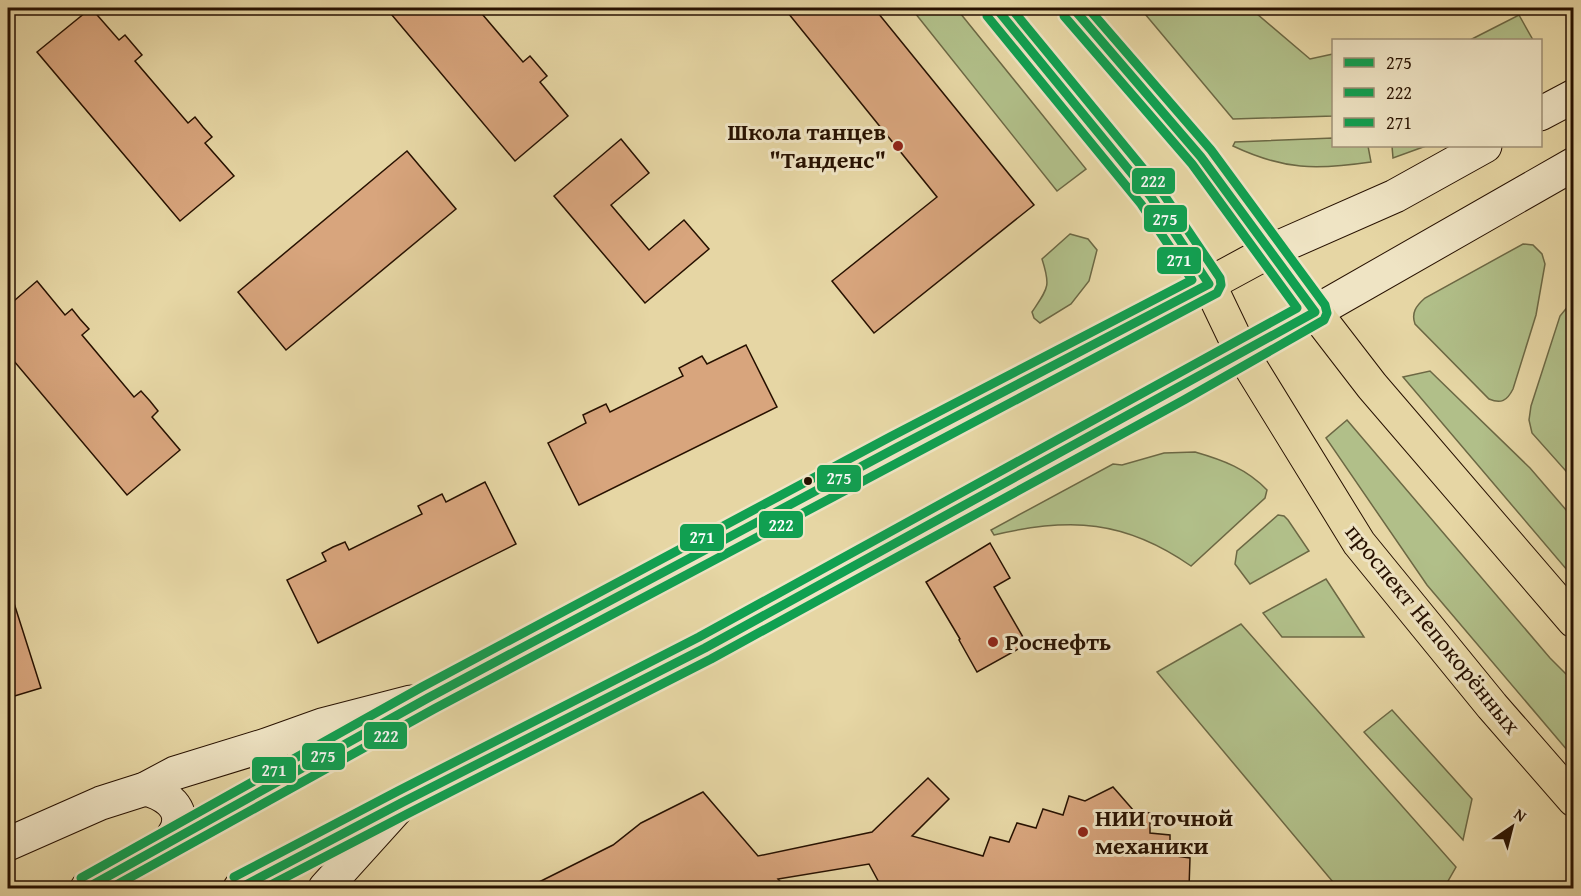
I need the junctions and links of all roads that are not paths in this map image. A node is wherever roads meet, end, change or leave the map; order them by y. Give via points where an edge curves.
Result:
1 (996, 8) edge
2 (1073, 8) edge
3 (1574, 96) edge
4 (1542, 113) edge
5 (1483, 147) edge
6 (1574, 164) edge
7 (1270, 251) junction
8 (1209, 284) junction
9 (1315, 312) junction
10 (1242, 353) junction
11 (1574, 621) edge
12 (428, 698) junction
13 (145, 789) junction
14 (1574, 800) edge
15 (403, 802) junction
16 (169, 843) junction
17 (8, 844) edge
18 (87, 888) edge
19 (240, 888) edge
20 (325, 888) edge

1 - 8 main road, проспект Непокорённых via 1151,197
2 - 7 main road via 1201,157
3 - 4 main road
5 - 7 main road via 1395,196
6 - 9 main road
7 - 8 main road
7 - 9 main road
8 - 10 main road, проспект Непокорённых
8 - 12 main road
9 - 10 main road
9 - 11 main road via 1380,395
10 - 14 main road, проспект Непокорённых via 1359,543
10 - 15 main road via 705,648
12 - 13 main road via 322,725 175,773
12 - 16 main road
13 - 16 main road via 169,799 178,812 178,825
13 - 17 main road via 101,803
15 - 19 main road
15 - 20 main road
16 - 18 main road

